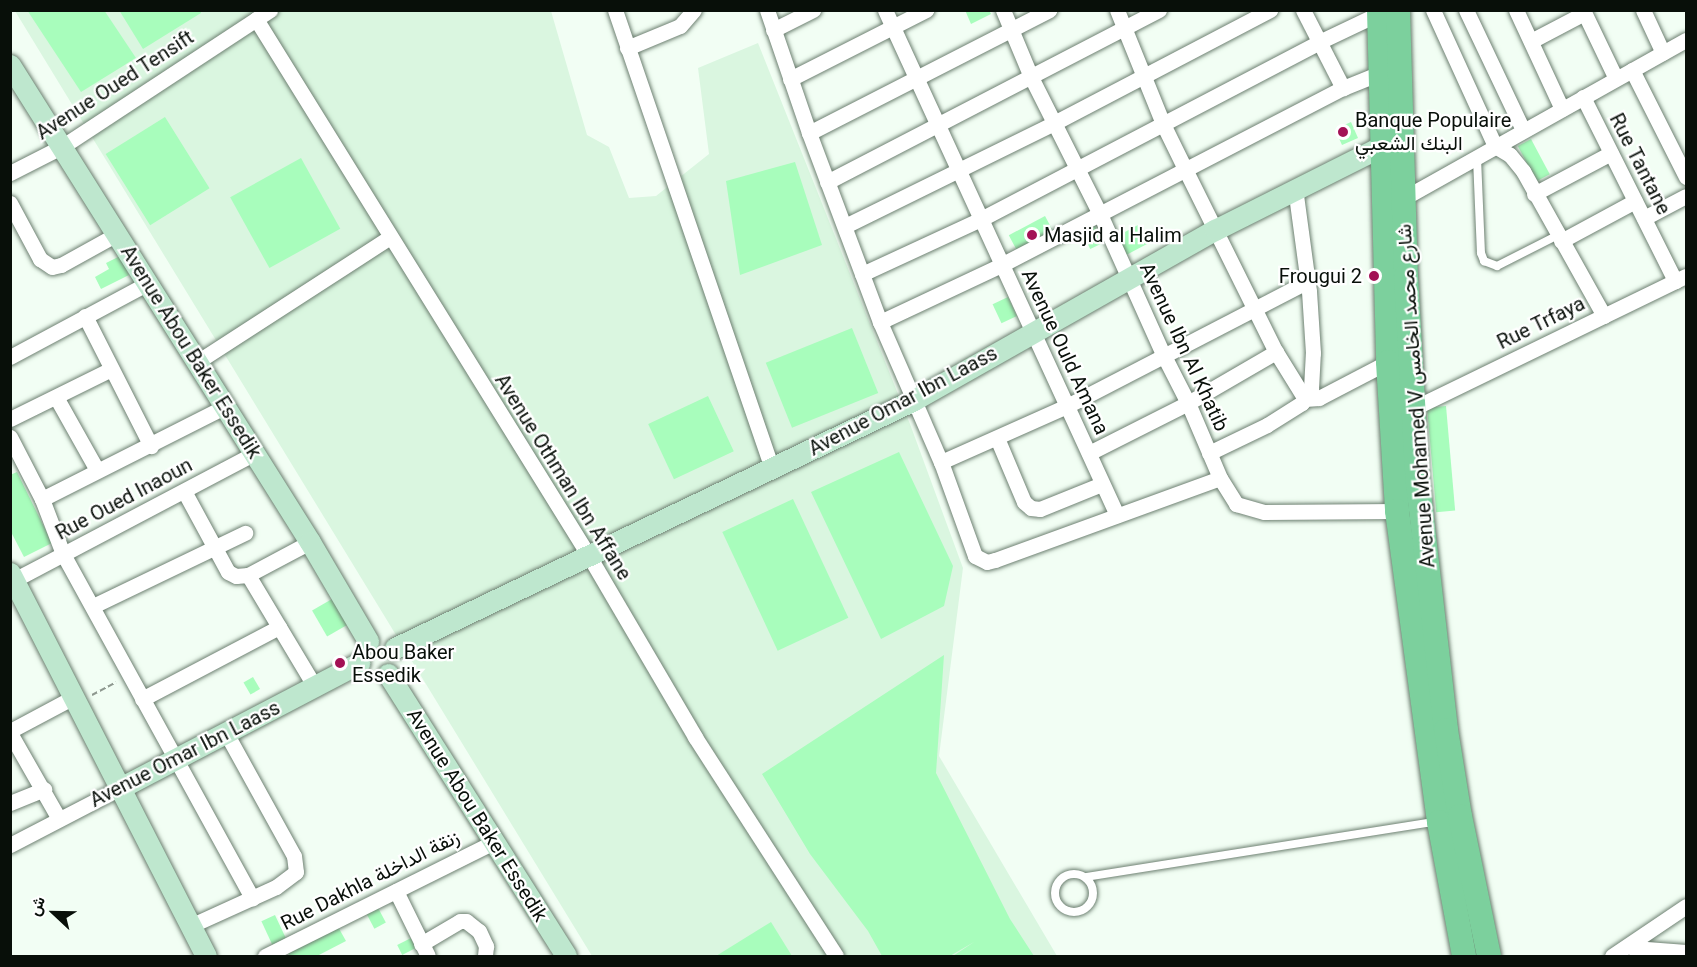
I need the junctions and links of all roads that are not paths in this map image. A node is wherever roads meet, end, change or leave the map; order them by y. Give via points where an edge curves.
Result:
1 (270, 10) edge
2 (615, 10) edge
3 (694, 10) edge
4 (767, 10) edge
5 (813, 10) edge
6 (885, 10) edge
7 (926, 10) edge
8 (1003, 10) edge
9 (1049, 10) edge
10 (1117, 10) edge
11 (1159, 10) edge
12 (1270, 10) edge
13 (1303, 10) edge
14 (1433, 10) edge
15 (1466, 10) edge
16 (1516, 10) edge
17 (1643, 10) edge
18 (1386, 11) edge
19 (1583, 12) edge
20 (256, 19) junction
21 (893, 27) junction
22 (1124, 29) junction
23 (773, 30) junction
24 (1011, 30) junction
25 (1686, 40) edge
26 (1531, 41) junction
27 (1319, 42) junction
28 (627, 48) junction
29 (1663, 52) junction
30 (10, 65) edge
31 (1632, 70) junction
32 (1380, 73) junction
33 (1144, 76) junction
34 (1031, 77) junction
35 (790, 79) junction
36 (1616, 79) junction
37 (917, 80) junction
38 (1343, 88) junction
39 (1583, 97) junction
40 (1562, 109) junction
41 (1054, 123) junction
42 (1163, 124) junction
43 (938, 126) junction
44 (1523, 130) junction
45 (809, 133) junction
46 (1392, 141) junction
47 (63, 146) junction
48 (1495, 146) junction
49 (1611, 153) junction
50 (1477, 156) junction
51 (1077, 168) junction
52 (958, 170) junction
53 (1185, 170) junction
54 (10, 173) edge
55 (1686, 177) edge
56 (827, 182) junction
57 (1295, 188) junction
58 (1534, 194) junction
59 (1686, 196) edge
60 (1404, 198) junction
61 (1635, 201) junction
62 (10, 202) edge
63 (1100, 214) junction
64 (1644, 218) junction
65 (981, 219) junction
66 (844, 226) junction
67 (1215, 230) junction
68 (117, 234) junction
69 (390, 237) junction
70 (1560, 238) junction
71 (1001, 265) junction
72 (862, 274) junction
73 (1129, 277) junction
74 (1681, 278) edge
75 (1308, 281) junction
76 (148, 283) junction
77 (1254, 307) junction
78 (85, 316) junction
79 (1604, 316) junction
80 (880, 322) junction
81 (1033, 332) junction
82 (1276, 352) junction
83 (1163, 354) junction
84 (10, 357) edge
85 (197, 362) junction
86 (1388, 362) junction
87 (111, 369) junction
88 (56, 397) junction
89 (1305, 399) junction
90 (914, 400) junction
91 (1188, 403) junction
92 (1067, 406) junction
93 (224, 407) junction
94 (1414, 408) junction
95 (10, 420) edge
96 (10, 437) edge
97 (997, 438) junction
98 (151, 446) junction
99 (1089, 453) junction
100 (1209, 453) junction
101 (253, 454) junction
102 (941, 462) junction
103 (772, 469) junction
104 (97, 470) junction
105 (1220, 478) junction
106 (1102, 484) junction
107 (184, 491) junction
108 (42, 499) junction
109 (1397, 511) junction
110 (1117, 515) junction
111 (245, 533) dead end
112 (310, 542) junction
113 (213, 547) junction
114 (63, 554) junction
115 (588, 556) junction
116 (248, 574) junction
117 (12, 576) edge
118 (93, 606) junction
119 (279, 627) junction
120 (368, 641) junction
121 (395, 648) junction
122 (359, 663) junction
123 (388, 674) junction
124 (315, 687) junction
125 (142, 699) junction
126 (76, 700) junction
127 (10, 732) edge
128 (226, 733) junction
129 (175, 759) junction
130 (120, 788) junction
131 (44, 789) junction
132 (10, 803) edge
133 (59, 819) junction
134 (1450, 819) junction
135 (494, 842) junction
136 (10, 845) edge
137 (1086, 877) junction
138 (396, 891) junction
139 (252, 898) junction
140 (1686, 906) edge
141 (190, 926) junction
142 (424, 950) edge
143 (1632, 950) edge
144 (1686, 952) edge
145 (274, 954) edge
146 (206, 957) edge
147 (485, 957) edge
148 (566, 957) edge
149 (836, 957) edge
150 (1464, 957) edge
151 (1489, 957) edge
152 (1612, 957) edge

1 - 20 street, Avenue Oued Tensift
2 - 28 street
3 - 28 street via 680,26
4 - 23 street
5 - 23 street
6 - 21 street, Avenue Ould Amana
7 - 21 street
8 - 24 street, Avenue Ibn Al Khatib
9 - 24 street
10 - 22 street
11 - 22 street
12 - 33 street
13 - 27 street
14 - 48 street
15 - 44 street
16 - 26 street
17 - 29 street
18 - 27 street
18 - 32 main road, Avenue Mohamed V شارع محمد الخامس
18 - 46 main road, Avenue Mohamed V شارع محمد الخامس
19 - 26 street
19 - 36 street
20 - 47 street, Avenue Oued Tensift
20 - 69 street, Avenue Othman Ibn Affane
21 - 35 street
21 - 37 street, Avenue Ould Amana
22 - 33 street
22 - 34 street
23 - 35 street
24 - 34 street, Avenue Ibn Al Khatib
24 - 37 street
25 - 29 street
26 - 40 street
27 - 38 street
27 - 42 street
28 - 103 street
29 - 31 street
30 - 47 street, Avenue Abou Baker Essedik
31 - 36 street
31 - 55 street
32 - 38 street
32 - 46 main road, Avenue Mohamed V شارع محمد الخامس
33 - 41 street
33 - 42 street
34 - 41 street, Avenue Ibn Al Khatib
34 - 43 street
35 - 45 street
36 - 39 street
37 - 43 street, Avenue Ould Amana
37 - 45 street
38 - 53 street
39 - 40 street
39 - 49 street, Rue Tantane
40 - 44 street
41 - 51 street, Avenue Ibn Al Khatib
41 - 52 street
42 - 51 street
42 - 53 street
43 - 52 street, Avenue Ould Amana
43 - 56 street
44 - 48 street
45 - 56 street
46 - 57 street, Avenue Omar Ibn Laass
46 - 60 main road, Avenue Mohamed V شارع محمد الخامس
46 - 86 main road, Avenue Mohamed V شارع محمد الخامس
47 - 54 street, Avenue Oued Tensift
47 - 68 street, Avenue Abou Baker Essedik
48 - 50 street
48 - 58 street via 1515,159
49 - 58 street
49 - 61 street, Rue Tantane
50 - 60 street
50 - 70 lane via 1484,261 1497,266
51 - 63 street, Avenue Ibn Al Khatib
51 - 65 street
52 - 65 street, Avenue Ould Amana
52 - 66 street
53 - 63 street
53 - 67 street
56 - 66 street
57 - 67 street, Avenue Omar Ibn Laass
57 - 75 street
58 - 70 street
59 - 64 street
60 - 94 main road, Avenue Mohamed V شارع محمد الخامس
61 - 64 street, Rue Tantane
61 - 70 street
62 - 68 street via 37,255 48,266 61,265
63 - 71 street
63 - 73 street, Avenue Ibn Al Khatib
64 - 74 street, Rue Tantane
65 - 71 street, Avenue Ould Amana
65 - 72 street
66 - 72 street
67 - 73 street, Avenue Omar Ibn Laass
67 - 77 street
68 - 76 street, Avenue Abou Baker Essedik
69 - 85 street
69 - 115 street, Avenue Othman Ibn Affane
70 - 79 street
71 - 80 street
71 - 81 street, Avenue Ould Amana
72 - 80 street
73 - 81 street, Avenue Omar Ibn Laass
73 - 83 street, Avenue Ibn Al Khatib
74 - 79 street, Rue Trfaya
75 - 77 street
75 - 89 street via 1313,353 1311,389
76 - 78 street
76 - 85 street, Avenue Abou Baker Essedik
77 - 82 street
77 - 83 street
78 - 84 street
78 - 87 street
79 - 94 street, Rue Trfaya
80 - 90 street
81 - 90 street, Avenue Omar Ibn Laass
81 - 92 street, Avenue Ould Amana
82 - 89 street
82 - 91 street
83 - 91 street, Avenue Ibn Al Khatib
83 - 92 street
85 - 93 street, Avenue Abou Baker Essedik
86 - 89 street via 1319,398
86 - 109 main road, Avenue Mohamed V شارع محمد الخامس
87 - 88 street
87 - 98 street
88 - 95 street
88 - 104 street
89 - 100 street via 1267,425
90 - 102 street
90 - 103 street, Avenue Omar Ibn Laass
91 - 99 street
91 - 100 street, Avenue Ibn Al Khatib
92 - 97 street
92 - 99 street, Avenue Ould Amana
93 - 98 street
93 - 101 street, Avenue Abou Baker Essedik
94 - 134 main road, Avenue Mohamed V شارع محمد الخامس
96 - 108 street
97 - 102 street
97 - 106 street via 1024,502 1032,508
98 - 104 street
99 - 106 street, Avenue Ould Amana
100 - 105 street, Avenue Ibn Al Khatib
101 - 107 street, Rue Oued Inaoun
101 - 112 street, Avenue Abou Baker Essedik
102 - 110 street via 972,551 987,562
103 - 115 street, Avenue Omar Ibn Laass
104 - 108 street
105 - 109 street, Avenue Ibn Al Khatib via 1236,504 1264,512
105 - 110 street
106 - 110 street, Avenue Ould Amana
107 - 113 street
107 - 114 street, Rue Oued Inaoun
108 - 114 street
109 - 134 main road, Avenue Mohamed V شارع محمد الخامس
111 - 113 street
112 - 116 street
112 - 120 street, Avenue Abou Baker Essedik
113 - 116 street via 228,572 236,576
113 - 118 street
114 - 117 street, Rue Oued Inaoun
114 - 118 street
115 - 121 street, Avenue Omar Ibn Laass
115 - 149 street, Avenue Othman Ibn Affane via 696,737
116 - 119 street
117 - 126 street
118 - 125 street
119 - 124 street
119 - 125 street
120 - 121 street via 386,640
120 - 122 street via 360,650
121 - 123 street via 396,665
122 - 123 street via 371,676
122 - 124 street, Avenue Omar Ibn Laass
123 - 135 street, Avenue Abou Baker Essedik
124 - 128 street, Avenue Omar Ibn Laass
125 - 129 street
126 - 127 street
126 - 130 street
127 - 131 street
128 - 129 street, Avenue Omar Ibn Laass
128 - 139 street via 296,864 291,877
129 - 130 street, Avenue Omar Ibn Laass
129 - 139 street
130 - 133 street, Avenue Omar Ibn Laass
130 - 141 street
131 - 132 street
131 - 133 street
133 - 136 street, Avenue Omar Ibn Laass
134 - 137 lane
134 - 150 main road, Avenue Mohamed V شارع محمد الخامس
134 - 151 main road, Avenue Mohamed V شارع محمد الخامس
135 - 138 street, Rue Dakhla زنقة الداخلة
135 - 148 street, Avenue Abou Baker Essedik
137 - 137 lane via 1067,875 1059,881 1057,900 1063,908 1072,912 1090,904 1092,885
138 - 142 street
138 - 145 street, Rue Dakhla زنقة الداخلة
139 - 141 street
140 - 143 street
141 - 146 street
142 - 147 street via 459,921 466,921 479,931 486,946
143 - 144 street
143 - 152 street

